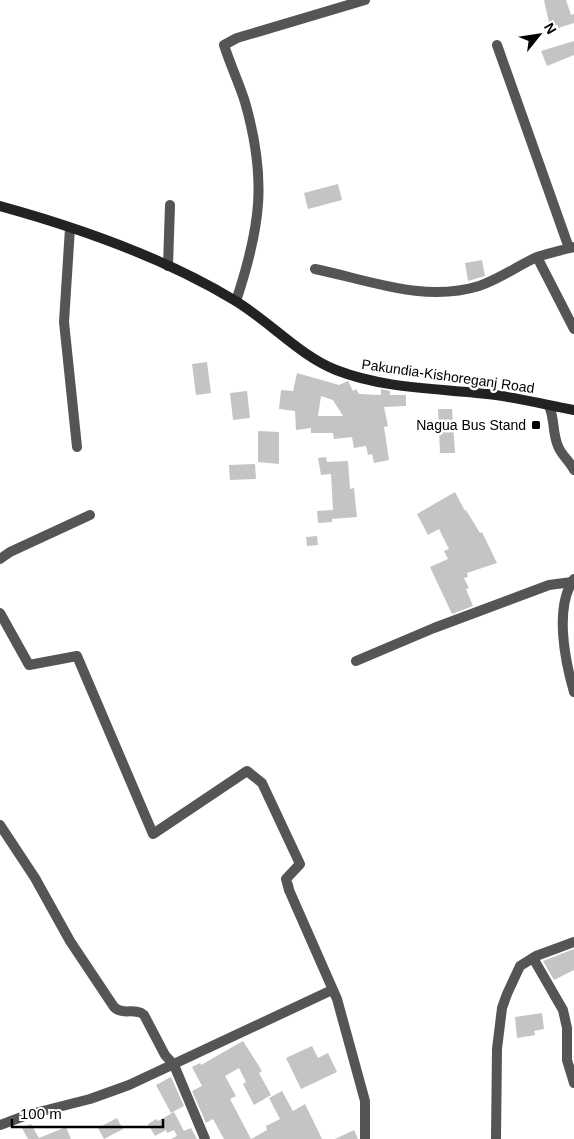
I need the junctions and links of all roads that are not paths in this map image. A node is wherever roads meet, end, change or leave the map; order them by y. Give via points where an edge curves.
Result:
1 (365, 0) edge
2 (497, 46) dead end
3 (170, 205) dead end
4 (0, 206) edge
5 (70, 228) junction
6 (572, 248) edge
7 (537, 257) junction
8 (168, 266) junction
9 (315, 269) dead end
10 (236, 301) junction
11 (574, 329) edge
12 (549, 406) junction
13 (574, 410) edge
14 (77, 447) dead end
15 (574, 470) edge
16 (90, 515) dead end
17 (0, 559) edge
18 (573, 580) edge
19 (0, 613) edge
20 (356, 662) dead end
21 (574, 692) edge
22 (0, 825) edge
23 (574, 942) edge
24 (533, 958) junction
25 (332, 990) junction
26 (174, 1065) junction
27 (574, 1083) edge
28 (0, 1125) edge
29 (205, 1139) edge
30 (365, 1139) edge
31 (496, 1139) edge

1 - 10 street via 237,38 224,45 249,120 260,192 254,241
2 - 6 street
3 - 8 street
4 - 5 main road, Pakundia-Kishoreganj Road
5 - 8 main road, Pakundia-Kishoreganj Road
5 - 14 street via 64,322
6 - 7 street
7 - 9 street via 496,280 470,288 433,292 404,291
7 - 11 street
8 - 10 main road, Pakundia-Kishoreganj Road
10 - 12 main road, Pakundia-Kishoreganj Road via 321,363 348,375 376,382 497,395
12 - 13 main road, Pakundia-Kishoreganj Road
12 - 15 street via 559,449
16 - 17 street
18 - 20 street via 550,585 434,628
18 - 21 street via 562,611
19 - 25 street via 29,665 77,656 153,834 247,771 262,783 300,864 286,879 288,888
22 - 26 street via 114,1007 123,1012 143,1013 165,1055
23 - 24 street
24 - 27 street via 563,1010 567,1028 567,1060
24 - 31 street via 520,966 502,1008
25 - 26 street
25 - 30 street via 364,1101
26 - 28 street via 90,1099
26 - 29 street

